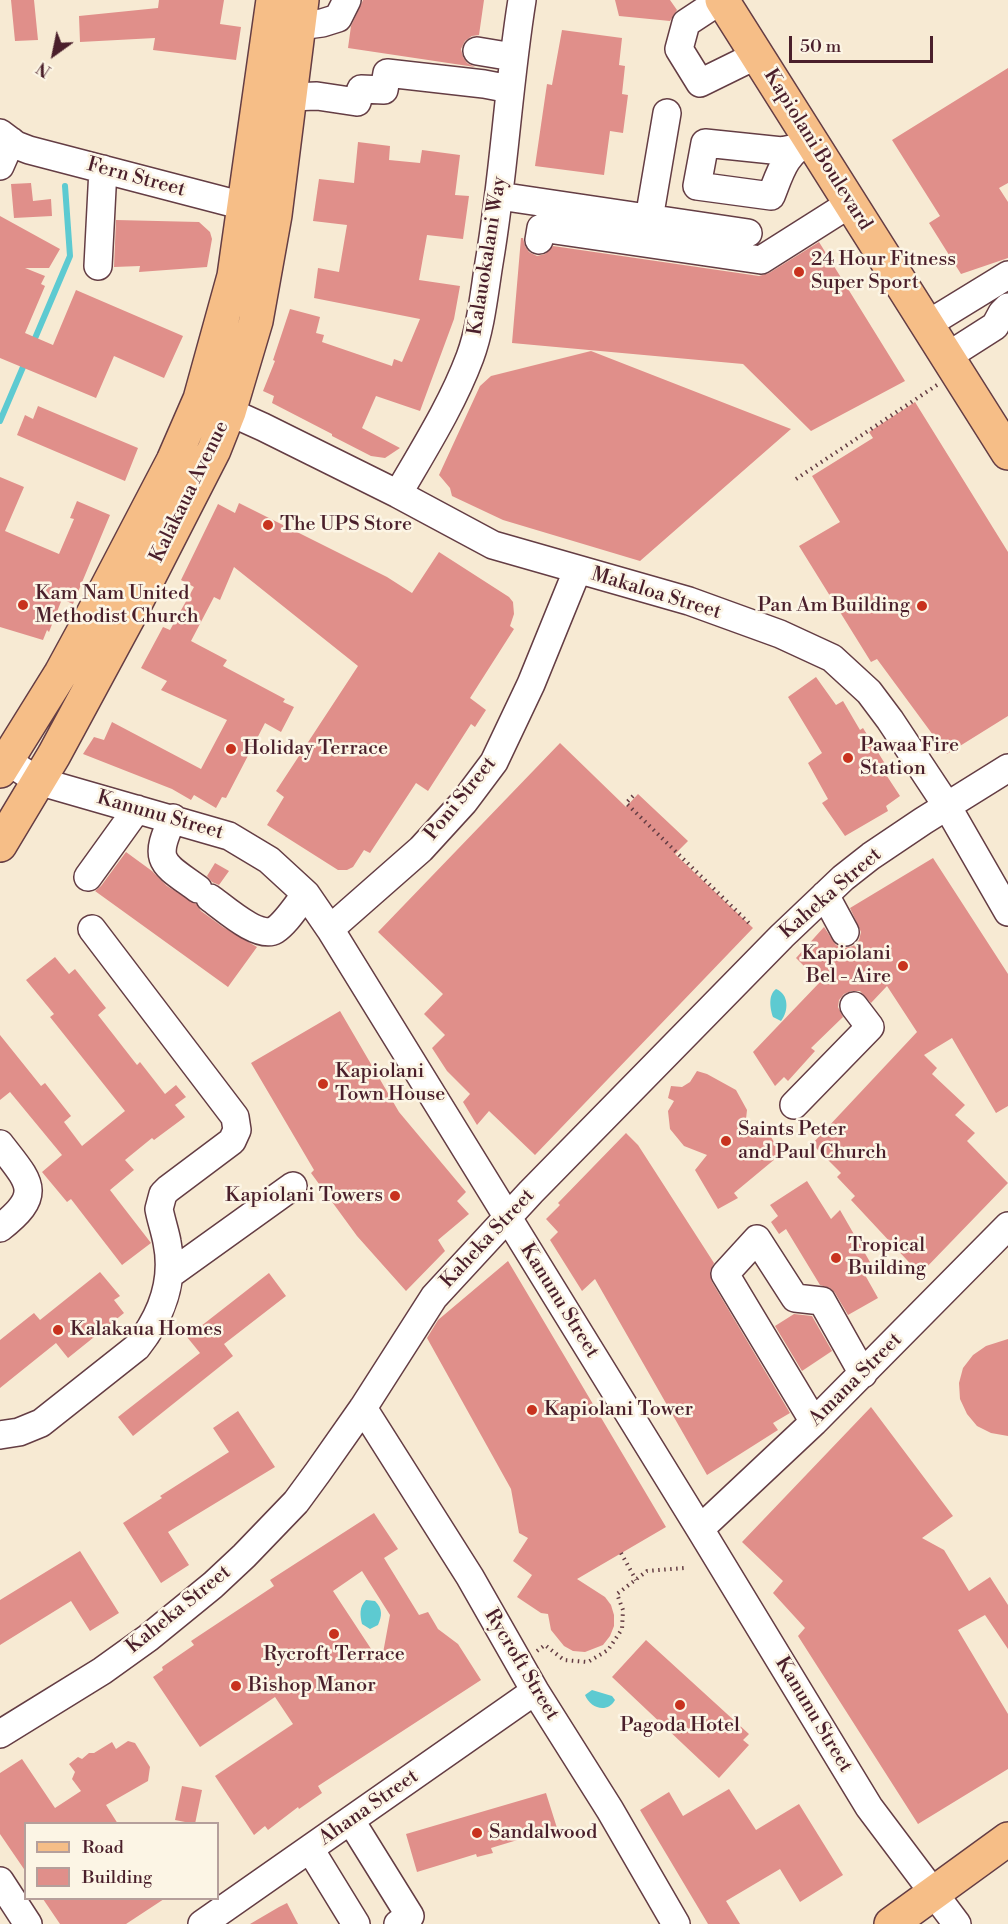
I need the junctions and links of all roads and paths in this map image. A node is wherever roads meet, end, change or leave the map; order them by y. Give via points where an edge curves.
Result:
1 (273, 0) edge
2 (347, 0) edge
3 (522, 0) edge
4 (721, 0) edge
5 (301, 13) edge
6 (477, 51) dead end
7 (757, 56) junction
8 (513, 57) junction
9 (510, 89) junction
10 (289, 97) junction
11 (667, 112) dead end
12 (5, 137) edge
13 (0, 166) edge
14 (103, 169) junction
15 (499, 196) junction
16 (851, 203) junction
17 (260, 210) junction
18 (650, 219) junction
19 (748, 233) dead end
20 (539, 240) dead end
21 (98, 266) dead end
22 (1008, 275) edge
23 (1004, 320) edge
24 (928, 324) junction
25 (953, 364) junction
26 (215, 406) junction
27 (1008, 453) edge
28 (796, 479) dead end
29 (398, 494) junction
30 (577, 571) junction
31 (3, 765) edge
32 (1008, 768) edge
33 (38, 781) junction
34 (633, 796) dead end
35 (947, 806) junction
36 (137, 809) junction
37 (172, 818) junction
38 (0, 845) edge
39 (88, 877) dead end
40 (306, 894) junction
41 (825, 896) junction
42 (1008, 912) edge
43 (752, 926) dead end
44 (92, 929) dead end
45 (330, 929) junction
46 (845, 932) dead end
47 (854, 1006) dead end
48 (794, 1106) dead end
49 (0, 1144) edge
50 (293, 1186) dead end
51 (508, 1217) junction
52 (0, 1228) edge
53 (1004, 1242) edge
54 (169, 1275) junction
55 (863, 1374) junction
56 (363, 1408) junction
57 (814, 1422) junction
58 (0, 1435) edge
59 (700, 1529) junction
60 (621, 1553) dead end
61 (684, 1568) dead end
62 (636, 1580) junction
63 (520, 1664) junction
64 (535, 1691) junction
65 (0, 1734) edge
66 (351, 1821) junction
67 (1008, 1839) edge
68 (310, 1849) junction
69 (0, 1881) edge
70 (935, 1893) junction
71 (28, 1924) edge
72 (202, 1924) edge
73 (356, 1924) edge
74 (398, 1924) edge
75 (676, 1924) edge
76 (891, 1924) edge
77 (957, 1924) edge

1 - 17 main road, Kalākaua Avenue
2 - 5 street via 338,18 322,23
3 - 8 street, Kalauokalani Way
4 - 7 main road, Kapiolani Boulevard
4 - 7 street via 686,24 679,49 700,83
5 - 10 main road, Kalākaua Avenue
6 - 8 street
7 - 16 main road, Kapiolani Boulevard via 803,144
8 - 9 street, Kalauokalani Way
9 - 10 street via 387,73 384,90 361,89 357,102 317,96
9 - 15 street, Kalauokalani Way
10 - 17 main road, Kalākaua Avenue
11 - 18 street
12 - 13 street
12 - 14 street, Fern Street via 29,150
14 - 17 street, Fern Street
14 - 21 street
15 - 18 street
15 - 29 street, Kalauokalani Way via 471,356 450,403
16 - 20 street via 761,260 541,228
16 - 24 main road, Kapiolani Boulevard
17 - 26 main road, Kalākaua Avenue via 256,321
18 - 19 street
22 - 24 street
23 - 25 street
24 - 25 main road, Kapiolani Boulevard
25 - 27 main road, Kapiolani Boulevard
25 - 28 path
26 - 29 street, Makaloa Street
26 - 31 main road, Kalākaua Avenue via 173,461 61,674
26 - 33 main road, Kalākaua Avenue via 214,450
29 - 30 street, Makaloa Street via 494,545
30 - 35 street, Makaloa Street via 688,602 780,634 832,658 869,692
30 - 45 street, Poni Street via 494,762 422,849
31 - 33 street, Kanunu Street
32 - 35 street, Kaheka Street
33 - 36 street, Kanunu Street
33 - 38 main road, Kalākaua Avenue
34 - 43 path via 626,804
35 - 41 street, Kaheka Street via 871,856
35 - 42 street, Makaloa Street
36 - 37 street, Kanunu Street
36 - 39 street
37 - 40 street, Kanunu Street via 229,836 269,860
37 - 40 street via 162,840 161,856 167,867 257,931 267,934 276,930
40 - 45 street, Kanunu Street
41 - 46 street
41 - 51 street, Kaheka Street
44 - 54 street via 237,1123 232,1141 163,1194 159,1209 167,1240
45 - 51 street, Kanunu Street
47 - 48 street via 870,1027
49 - 52 street via 26,1178 28,1194 21,1210
50 - 54 street
51 - 56 street, Kaheka Street via 434,1297
51 - 59 street, Kanunu Street
53 - 55 street, Amana Street
54 - 58 street via 155,1321 136,1347 41,1423
55 - 57 street, Amana Street
55 - 57 street via 822,1301 795,1298 757,1239 725,1274
56 - 63 street, Rycroft Street
56 - 65 street, Kaheka Street via 296,1502 213,1585 102,1671
57 - 59 street, Amana Street
59 - 70 street, Kanunu Street via 869,1807
60 - 62 path
61 - 62 path via 647,1571
62 - 63 path via 617,1594 623,1610 622,1629 608,1650 588,1662 564,1660 545,1645
63 - 64 street, Rycroft Street
64 - 66 street, Ahana Street
64 - 75 street, Rycroft Street
66 - 68 street, Ahana Street
66 - 74 street via 410,1916
67 - 70 main road
68 - 72 street, Ahana Street
68 - 73 street
69 - 71 street
70 - 76 main road
70 - 77 street, Kanunu Street

